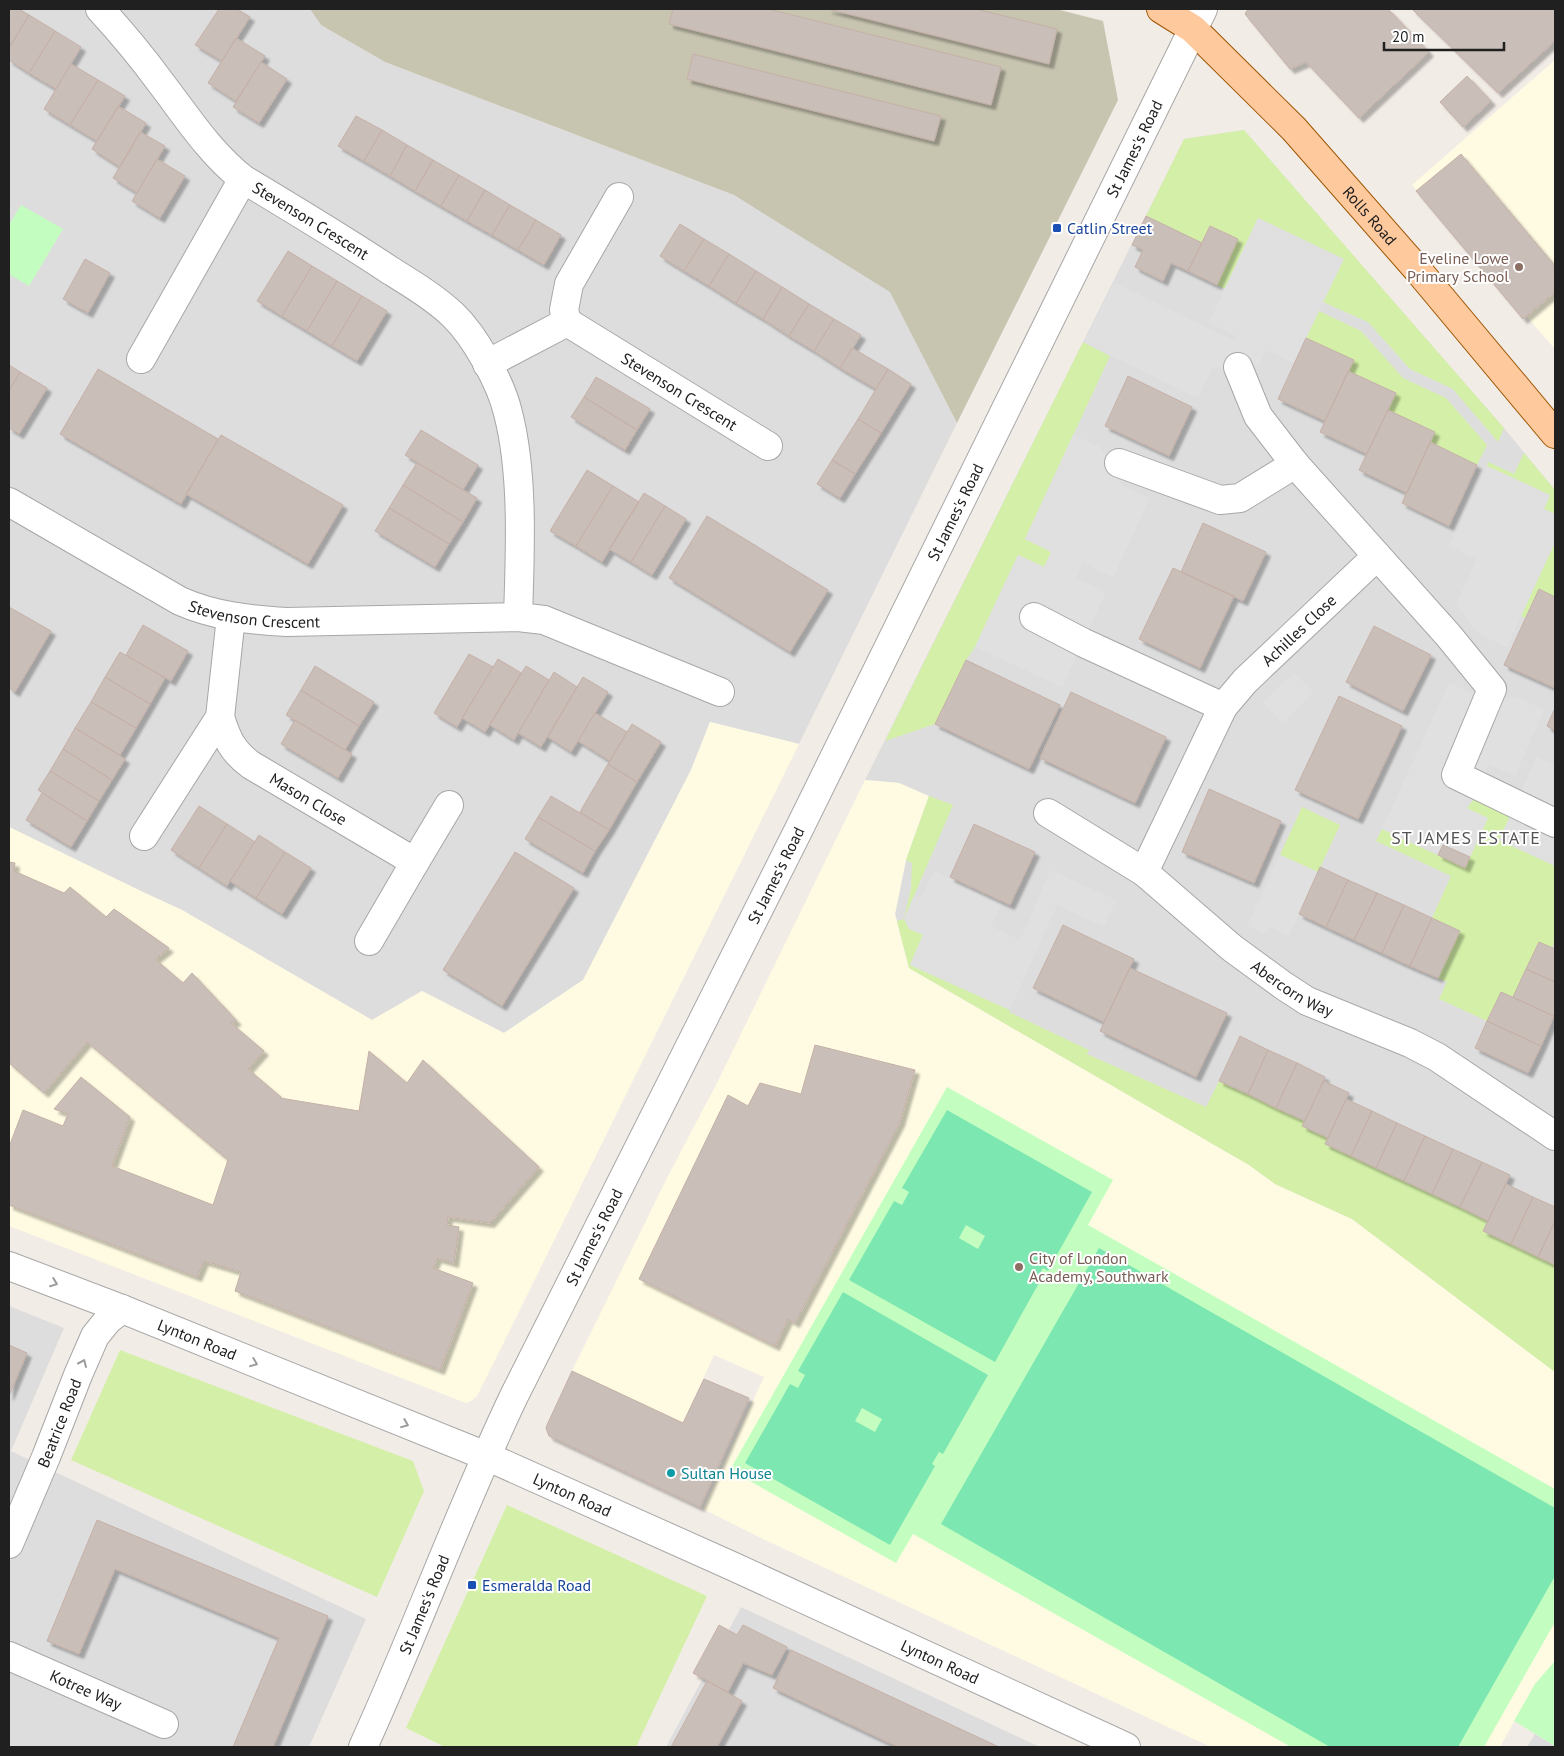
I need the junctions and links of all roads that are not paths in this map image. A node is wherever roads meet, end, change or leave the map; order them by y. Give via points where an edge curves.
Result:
1 (100, 9) edge
2 (1161, 9) edge
3 (1198, 19) edge
4 (244, 179) junction
5 (619, 197) dead end
6 (567, 322) junction
7 (141, 359) dead end
8 (488, 364) junction
9 (1238, 367) dead end
10 (1555, 434) edge
11 (768, 446) dead end
12 (1119, 463) dead end
13 (1295, 464) junction
14 (11, 510) edge
15 (1378, 556) junction
16 (232, 617) junction
17 (518, 617) junction
18 (1034, 617) dead end
19 (720, 692) dead end
20 (1222, 707) junction
21 (220, 718) junction
22 (449, 804) dead end
23 (1048, 813) dead end
24 (1555, 824) edge
25 (144, 836) dead end
26 (415, 862) junction
27 (1144, 872) junction
28 (369, 942) dead end
29 (1555, 1136) edge
30 (9, 1266) edge
31 (122, 1309) junction
32 (486, 1456) junction
33 (9, 1544) edge
34 (9, 1656) edge
35 (164, 1724) dead end
36 (363, 1747) edge
37 (1126, 1747) edge

1 - 4 street, Stevenson Crescent via 130,42 214,153
2 - 3 main road
3 - 10 main road, Rolls Road via 1411,261
3 - 32 street, St James's Road
4 - 7 street, Stevenson Crescent
4 - 8 street, Stevenson Crescent via 379,262 439,304 454,316
5 - 6 street via 569,284 564,310
6 - 8 street
6 - 11 street, Stevenson Crescent
8 - 17 street, Stevenson Crescent via 508,413 516,461
9 - 13 street via 1258,416
12 - 13 street via 1220,500 1240,498
13 - 15 street
14 - 16 street, Stevenson Crescent via 180,601 197,609
15 - 20 street, Achilles Close via 1245,681
15 - 24 street via 1492,689 1456,775
16 - 17 street, Stevenson Crescent via 287,622
16 - 21 street, Mason Close
17 - 19 street, Stevenson Crescent via 559,625
18 - 20 street
20 - 27 street, Achilles Close
21 - 25 street, Mason Close
21 - 26 street, Mason Close via 226,737 240,757
22 - 26 street
23 - 27 street, Abercorn Way
26 - 28 street
27 - 29 street, Abercorn Way via 1232,948 1284,986 1308,1001 1437,1057
30 -> 31 street, Lynton Road
31 -> 32 street, Lynton Road
33 -> 31 street, Beatrice Road via 95,1336
32 - 36 street, St James's Road
32 - 37 street, Lynton Road
34 - 35 street, Kotree Way

